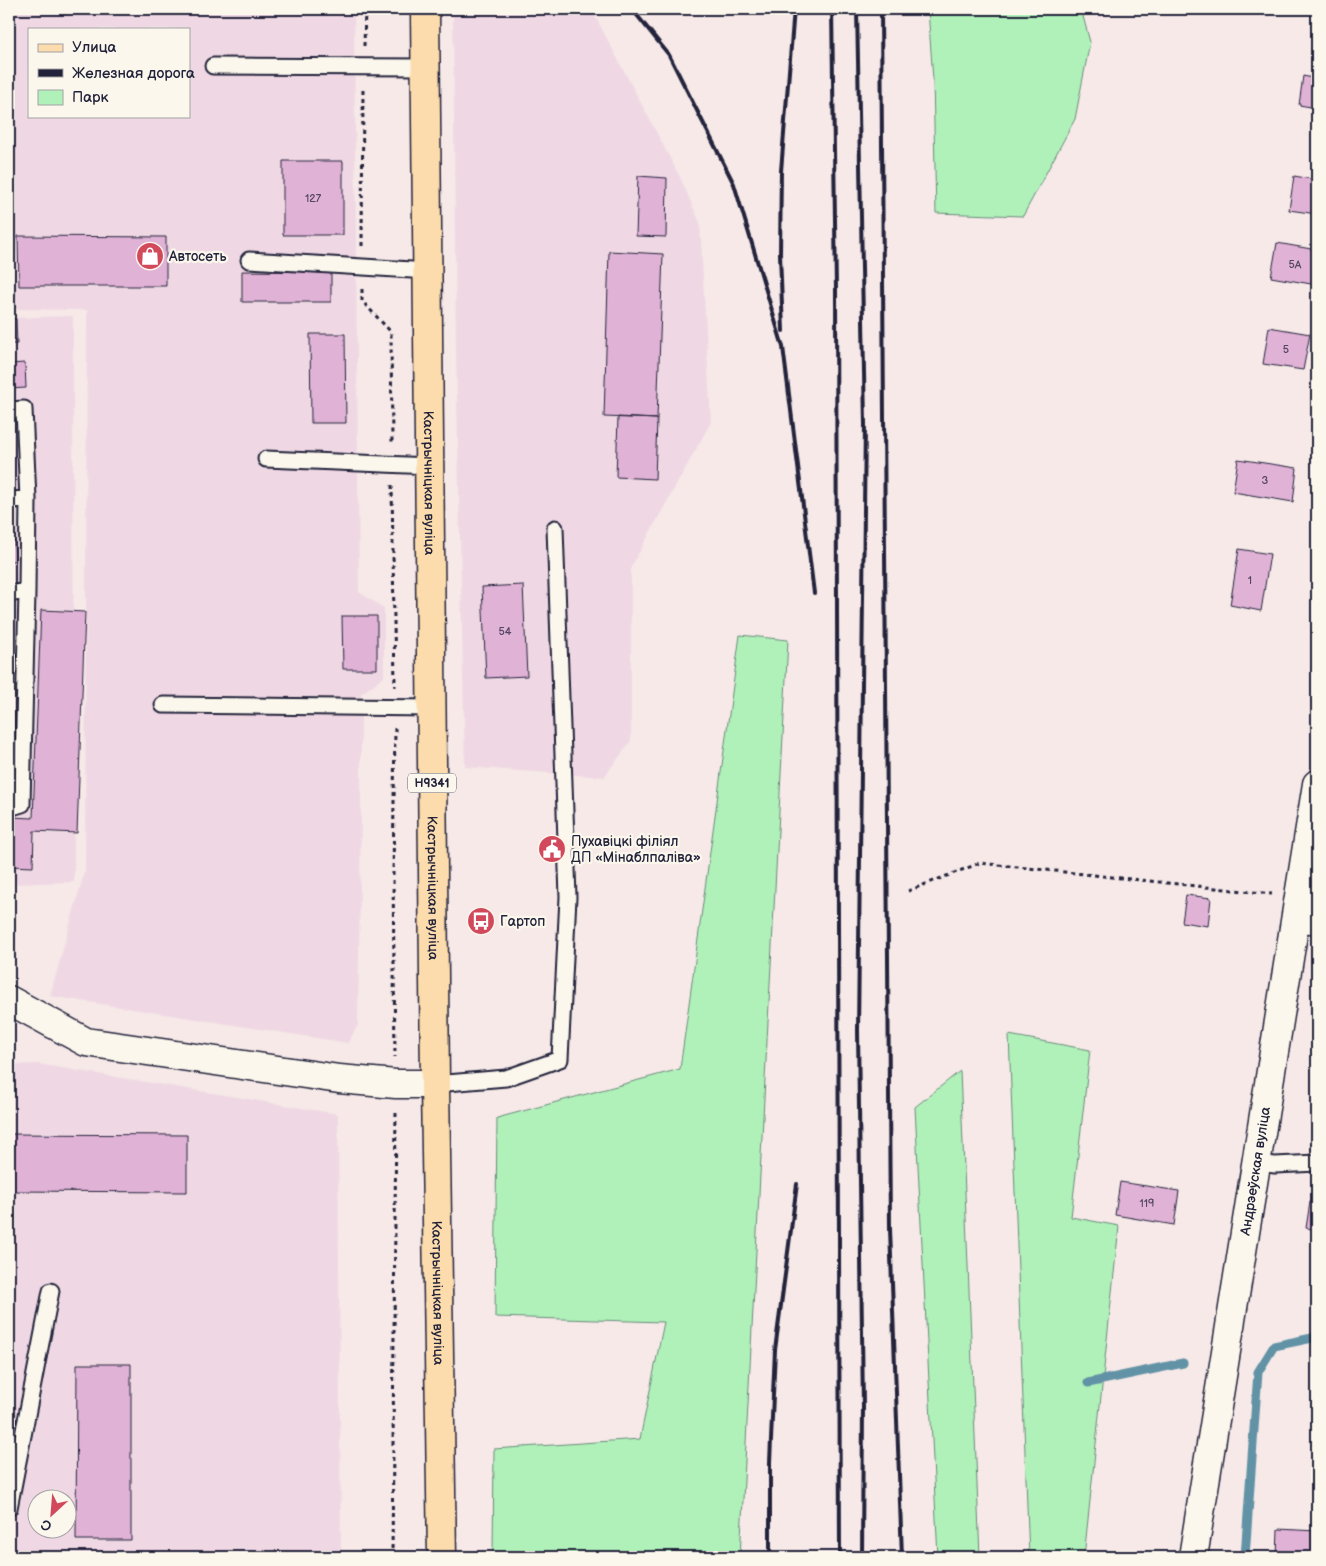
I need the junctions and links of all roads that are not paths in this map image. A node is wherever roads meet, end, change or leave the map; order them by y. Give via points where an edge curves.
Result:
1 (425, 9) edge
2 (214, 66) dead end
3 (426, 68) junction
4 (249, 260) dead end
5 (428, 271) junction
6 (9, 410) edge
7 (266, 459) dead end
8 (430, 466) junction
9 (28, 499) junction
10 (9, 500) edge
11 (555, 528) dead end
12 (27, 592) junction
13 (9, 593) edge
14 (163, 705) dead end
15 (432, 708) junction
16 (1317, 784) edge
17 (9, 808) edge
18 (1305, 911) edge
19 (12, 1007) edge
20 (435, 1084) junction
21 (1257, 1162) junction
22 (1317, 1163) edge
23 (51, 1291) dead end
24 (9, 1508) edge
25 (442, 1557) edge
26 (1193, 1557) edge

1 - 3 main road, Кастрычніцкая вуліца / Н9341
2 - 3 lane
3 - 5 main road, Кастрычніцкая вуліца / Н9341
4 - 5 lane
5 - 8 main road, Кастрычніцкая вуліца / Н9341
6 - 9 lane via 24,409
7 - 8 lane
8 - 15 main road, Кастрычніцкая вуліца / Н9341
9 - 10 lane
9 - 12 lane
11 - 20 lane via 568,897 560,1059 506,1078
12 - 13 lane
12 - 17 lane via 22,804
14 - 15 lane
15 - 20 main road, Кастрычніцкая вуліца / Н9341
16 - 18 main road, Андрэеўская вуліца
18 - 21 main road, Андрэеўская вуліца
19 - 20 main road via 86,1042 339,1079
20 - 25 main road, Кастрычніцкая вуліца / Н9341
21 - 22 lane
21 - 26 main road, Андрэеўская вуліца
23 - 24 lane

